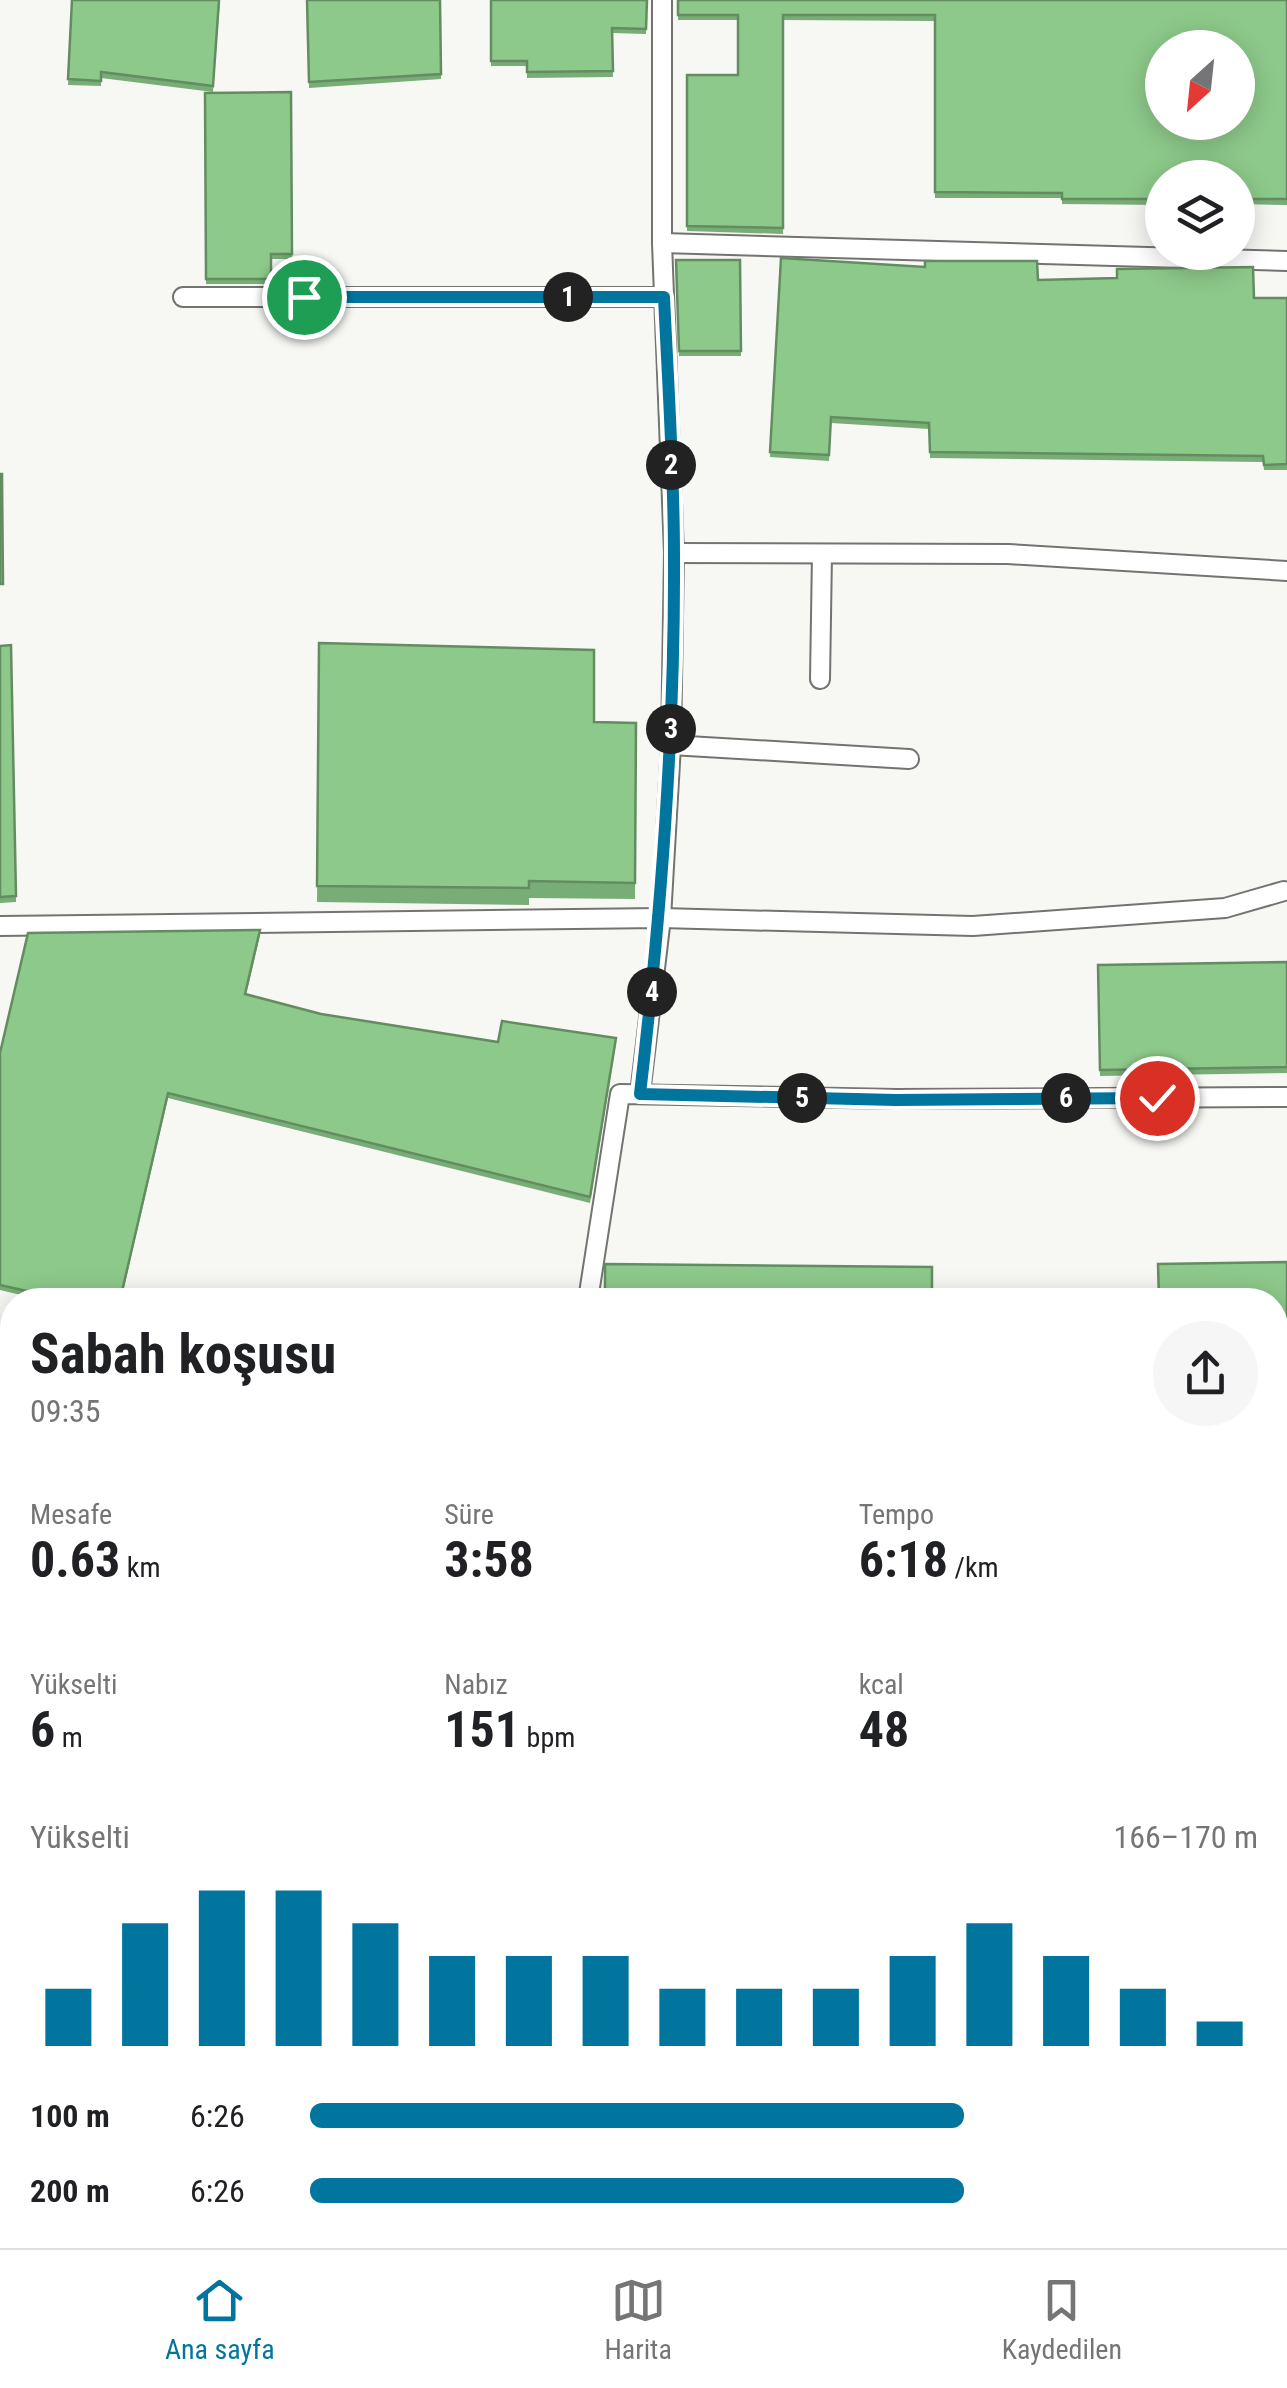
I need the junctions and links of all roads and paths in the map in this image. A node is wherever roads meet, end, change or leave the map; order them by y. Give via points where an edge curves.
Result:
1 (662, 0) edge
2 (662, 243) junction
3 (1287, 261) edge
4 (183, 296) dead end
5 (664, 297) junction
6 (674, 553) junction
7 (822, 554) junction
8 (1287, 571) edge
9 (820, 680) dead end
10 (671, 745) junction
11 (909, 759) dead end
12 (1284, 891) dead end
13 (661, 918) junction
14 (0, 926) edge
15 (640, 1094) junction
16 (1287, 1097) edge
17 (590, 1288) edge

1 - 2 street
2 - 3 street
2 - 5 street
4 - 5 street
5 - 6 street
6 - 7 street
6 - 10 street
7 - 8 street via 1008,554
7 - 9 street
10 - 11 street
10 - 13 street
12 - 13 street via 1225,908 973,926
13 - 14 street
13 - 15 street
15 - 16 street
15 - 17 street via 620,1094

